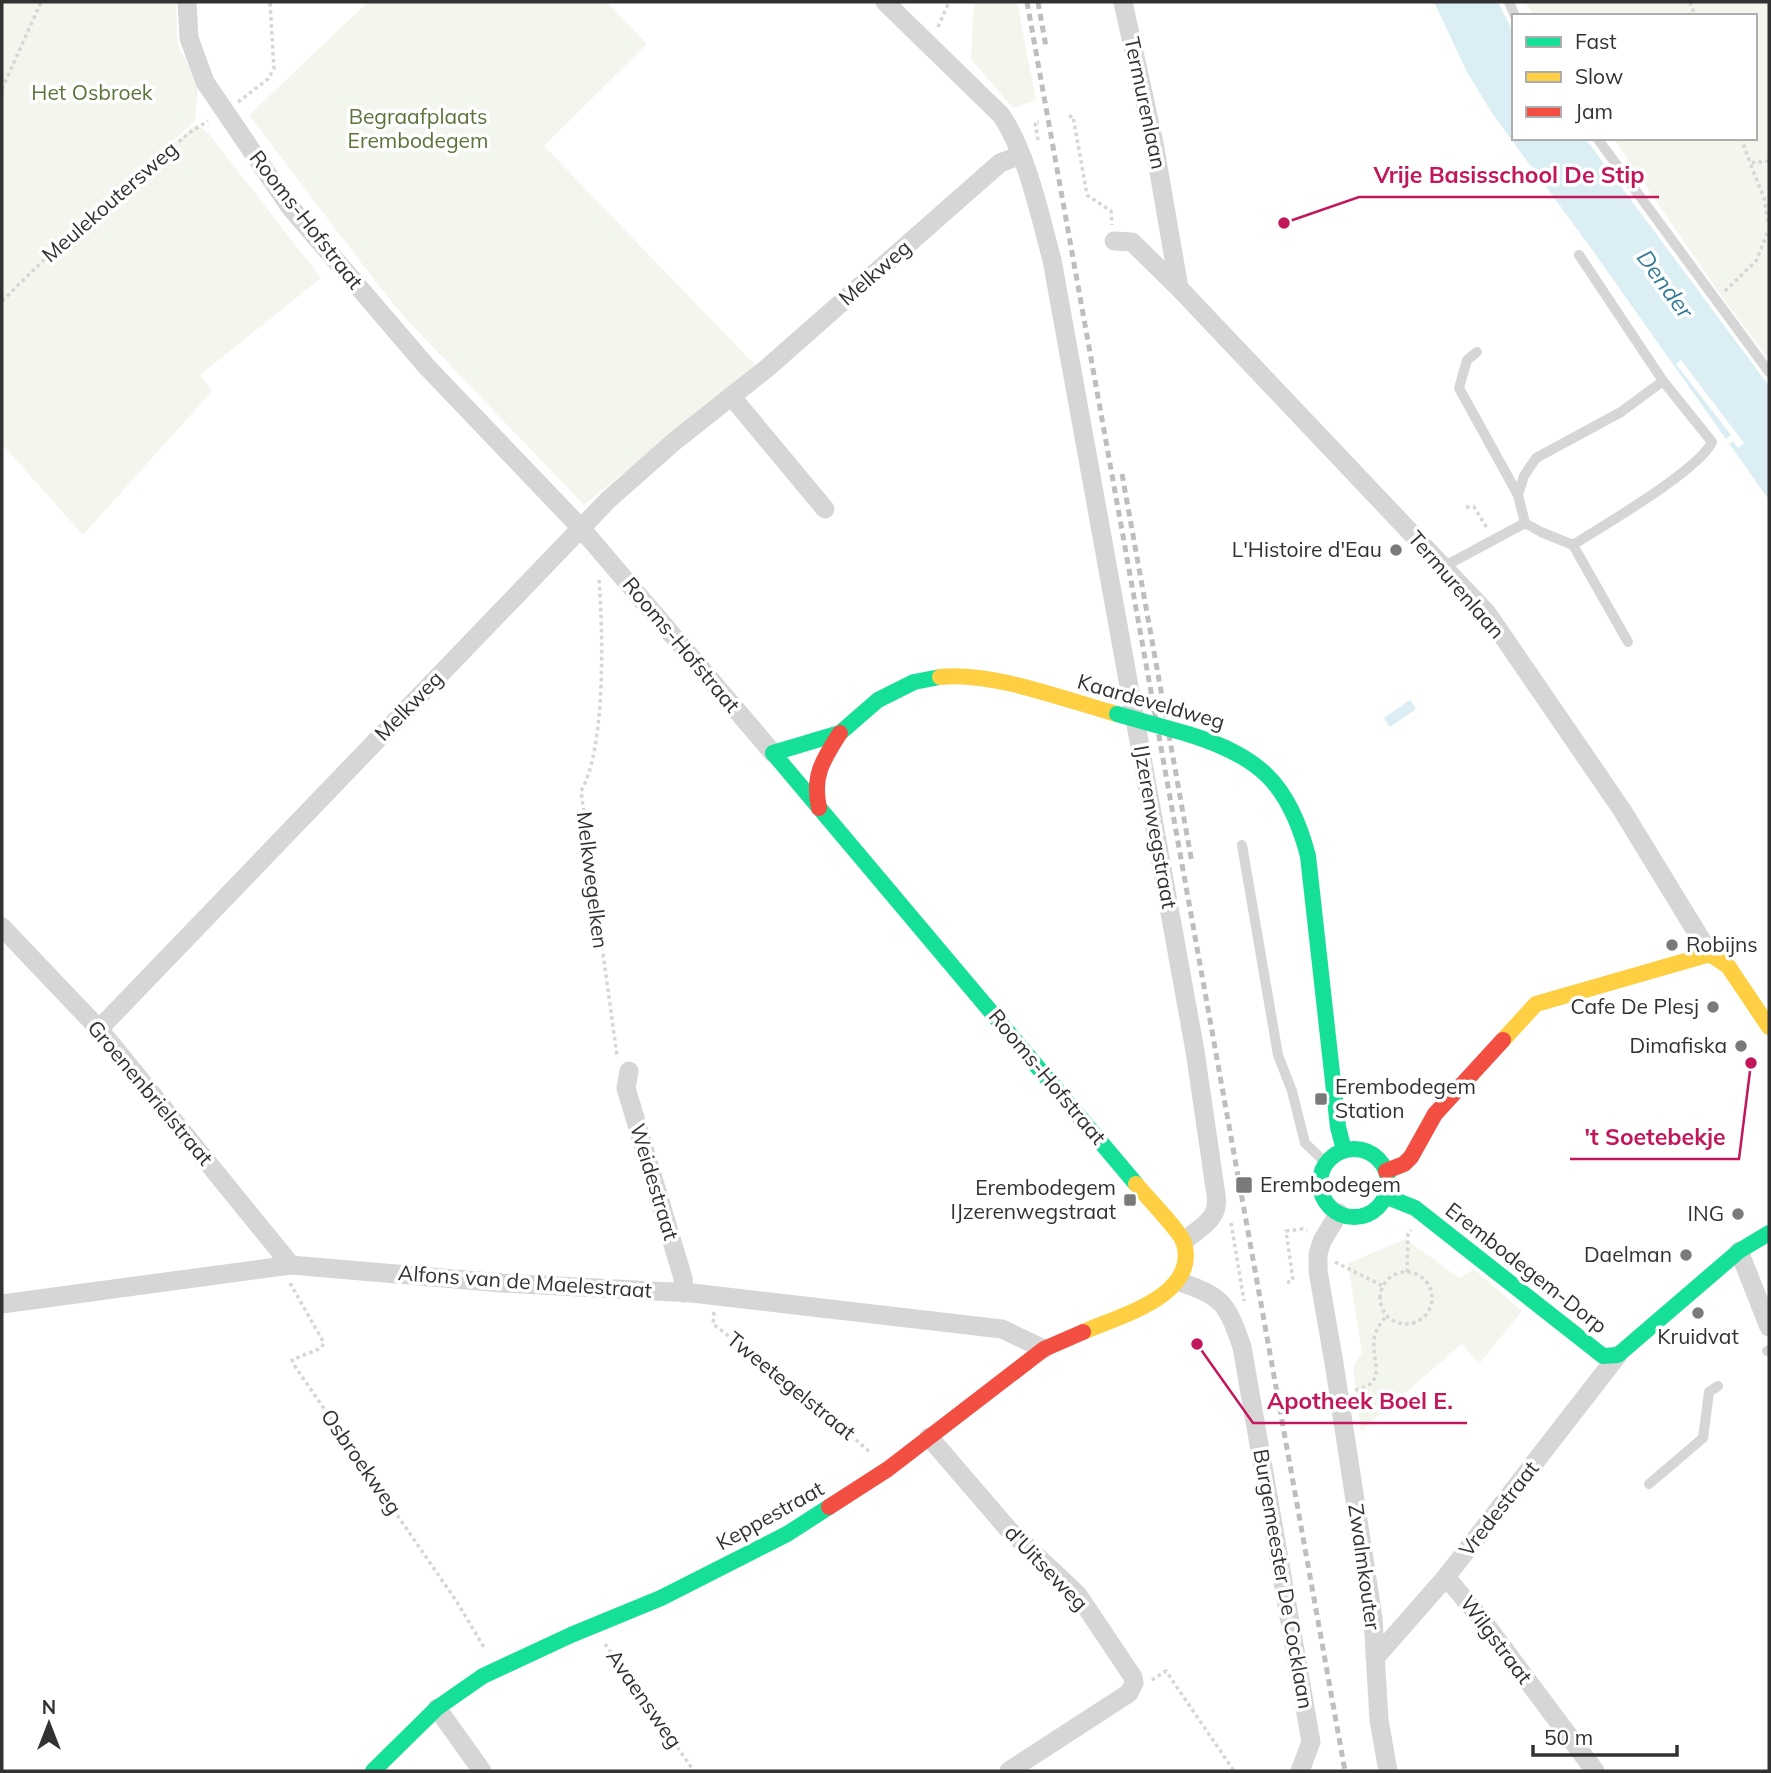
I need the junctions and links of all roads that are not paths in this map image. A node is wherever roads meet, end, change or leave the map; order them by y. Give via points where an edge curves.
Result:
1 (187, 2) edge
2 (885, 2) edge
3 (1124, 2) edge
4 (1598, 140) edge
5 (1021, 155) junction
6 (1114, 241) road end
7 (1578, 255) dead end
8 (1179, 288) junction
9 (1477, 352) dead end
10 (1769, 372) edge
11 (1663, 380) junction
12 (731, 396) junction
13 (1518, 495) junction
14 (825, 509) dead end
15 (1525, 523) junction
16 (580, 527) junction
17 (1573, 545) junction
18 (1443, 567) junction
19 (1628, 642) dead end
20 (841, 733) junction
21 (773, 752) junction
22 (819, 808) junction
23 (1242, 845) dead end
24 (2, 927) edge
25 (1710, 954) junction
26 (1769, 1027) edge
27 (99, 1029) junction
28 (623, 1064) road end
29 (1344, 1150) junction
30 (1326, 1163) junction
31 (1386, 1171) junction
32 (1385, 1196) junction
33 (1339, 1213) junction
34 (1769, 1233) edge
35 (1184, 1241) junction
36 (1739, 1251) junction
37 (285, 1266) junction
38 (1180, 1282) junction
39 (684, 1293) junction
40 (2, 1304) edge
41 (1769, 1327) edge
42 (1044, 1349) junction
43 (1618, 1355) junction
44 (1718, 1385) dead end
45 (929, 1437) junction
46 (1649, 1484) dead end
47 (1446, 1577) junction
48 (1375, 1657) junction
49 (437, 1708) junction
50 (373, 1771) edge
51 (482, 1771) edge
52 (1009, 1771) edge
53 (1300, 1771) edge
54 (1388, 1771) edge
55 (1595, 1771) edge

1 - 16 street, Rooms-Hofstraat via 188,38 205,82 290,207 427,368
2 - 5 street, IJzerenwegstraat via 1001,115
3 - 8 street, Termurenlaan
4 - 10 lane
5 - 12 street, Melkweg via 1000,163
5 - 35 street, IJzerenwegstraat via 1052,260 1195,1051 1217,1201 1211,1220
6 - 8 street, Termurenlaan via 1132,242
7 - 11 lane
8 - 18 street, Termurenlaan
9 - 13 lane via 1467,360 1460,388
11 - 13 lane via 1620,412 1536,458
11 - 17 lane via 1712,442 1707,453
12 - 14 street
12 - 16 street, Melkweg
13 - 15 lane
15 - 17 lane
15 - 18 lane
16 - 21 street, Rooms-Hofstraat
16 - 27 street, Melkweg
17 - 19 lane
18 - 25 street, Termurenlaan via 1495,624 1622,810
20 - 21 street, Kaardeveldweg
20 - 22 street via 816,775
20 - 29 street, Kaardeveldweg, bridge via 878,700 914,682 954,675 990,679 1216,741 1254,762 1282,790 1303,833
21 - 22 street, Rooms-Hofstraat
22 - 35 street, Rooms-Hofstraat
23 - 30 lane via 1278,1055 1305,1143
24 - 27 street, Groenenbrielstraat
25 - 26 street via 1728,966
25 - 31 street via 1536,1004 1435,1114 1411,1157
27 - 37 street, Groenenbrielstraat
28 - 39 street, Weidestraat
29 - 30 street
29 - 31 street via 1370,1153
30 - 33 street via 1320,1186 1329,1206
31 - 32 street
32 - 33 street via 1364,1215
32 - 43 street, Erembodegem-Dorp via 1415,1208 1603,1356
33 - 48 street, Zwalmkouter via 1320,1247 1318,1271 1373,1618
34 - 36 street, Erembodegem-Dorp
35 - 38 street
36 - 41 street
36 - 43 street, Erembodegem-Dorp
37 - 39 street, Alfons van de Maelestraat
37 - 40 street, Alfons van de Maelestraat
38 - 42 street, Keppestraat via 1155,1300
38 - 53 street, Burgemeester De Cocklaan via 1208,1291 1230,1311 1242,1347 1311,1742
39 - 42 street, Alfons van de Maelestraat via 1002,1329
42 - 45 street, Keppestraat
43 - 47 street, Vredestraat
44 - 46 lane via 1709,1392 1703,1438
45 - 49 street, Keppestraat via 787,1534 661,1598 483,1676
45 - 52 street, d'Uitseweg via 1008,1529 1078,1595 1133,1677 1129,1693
47 - 48 street, Vredestraat
47 - 55 street, Wilgstraat
48 - 54 street, Zwalmkouter
49 - 50 street, Keppestraat
49 - 51 street

